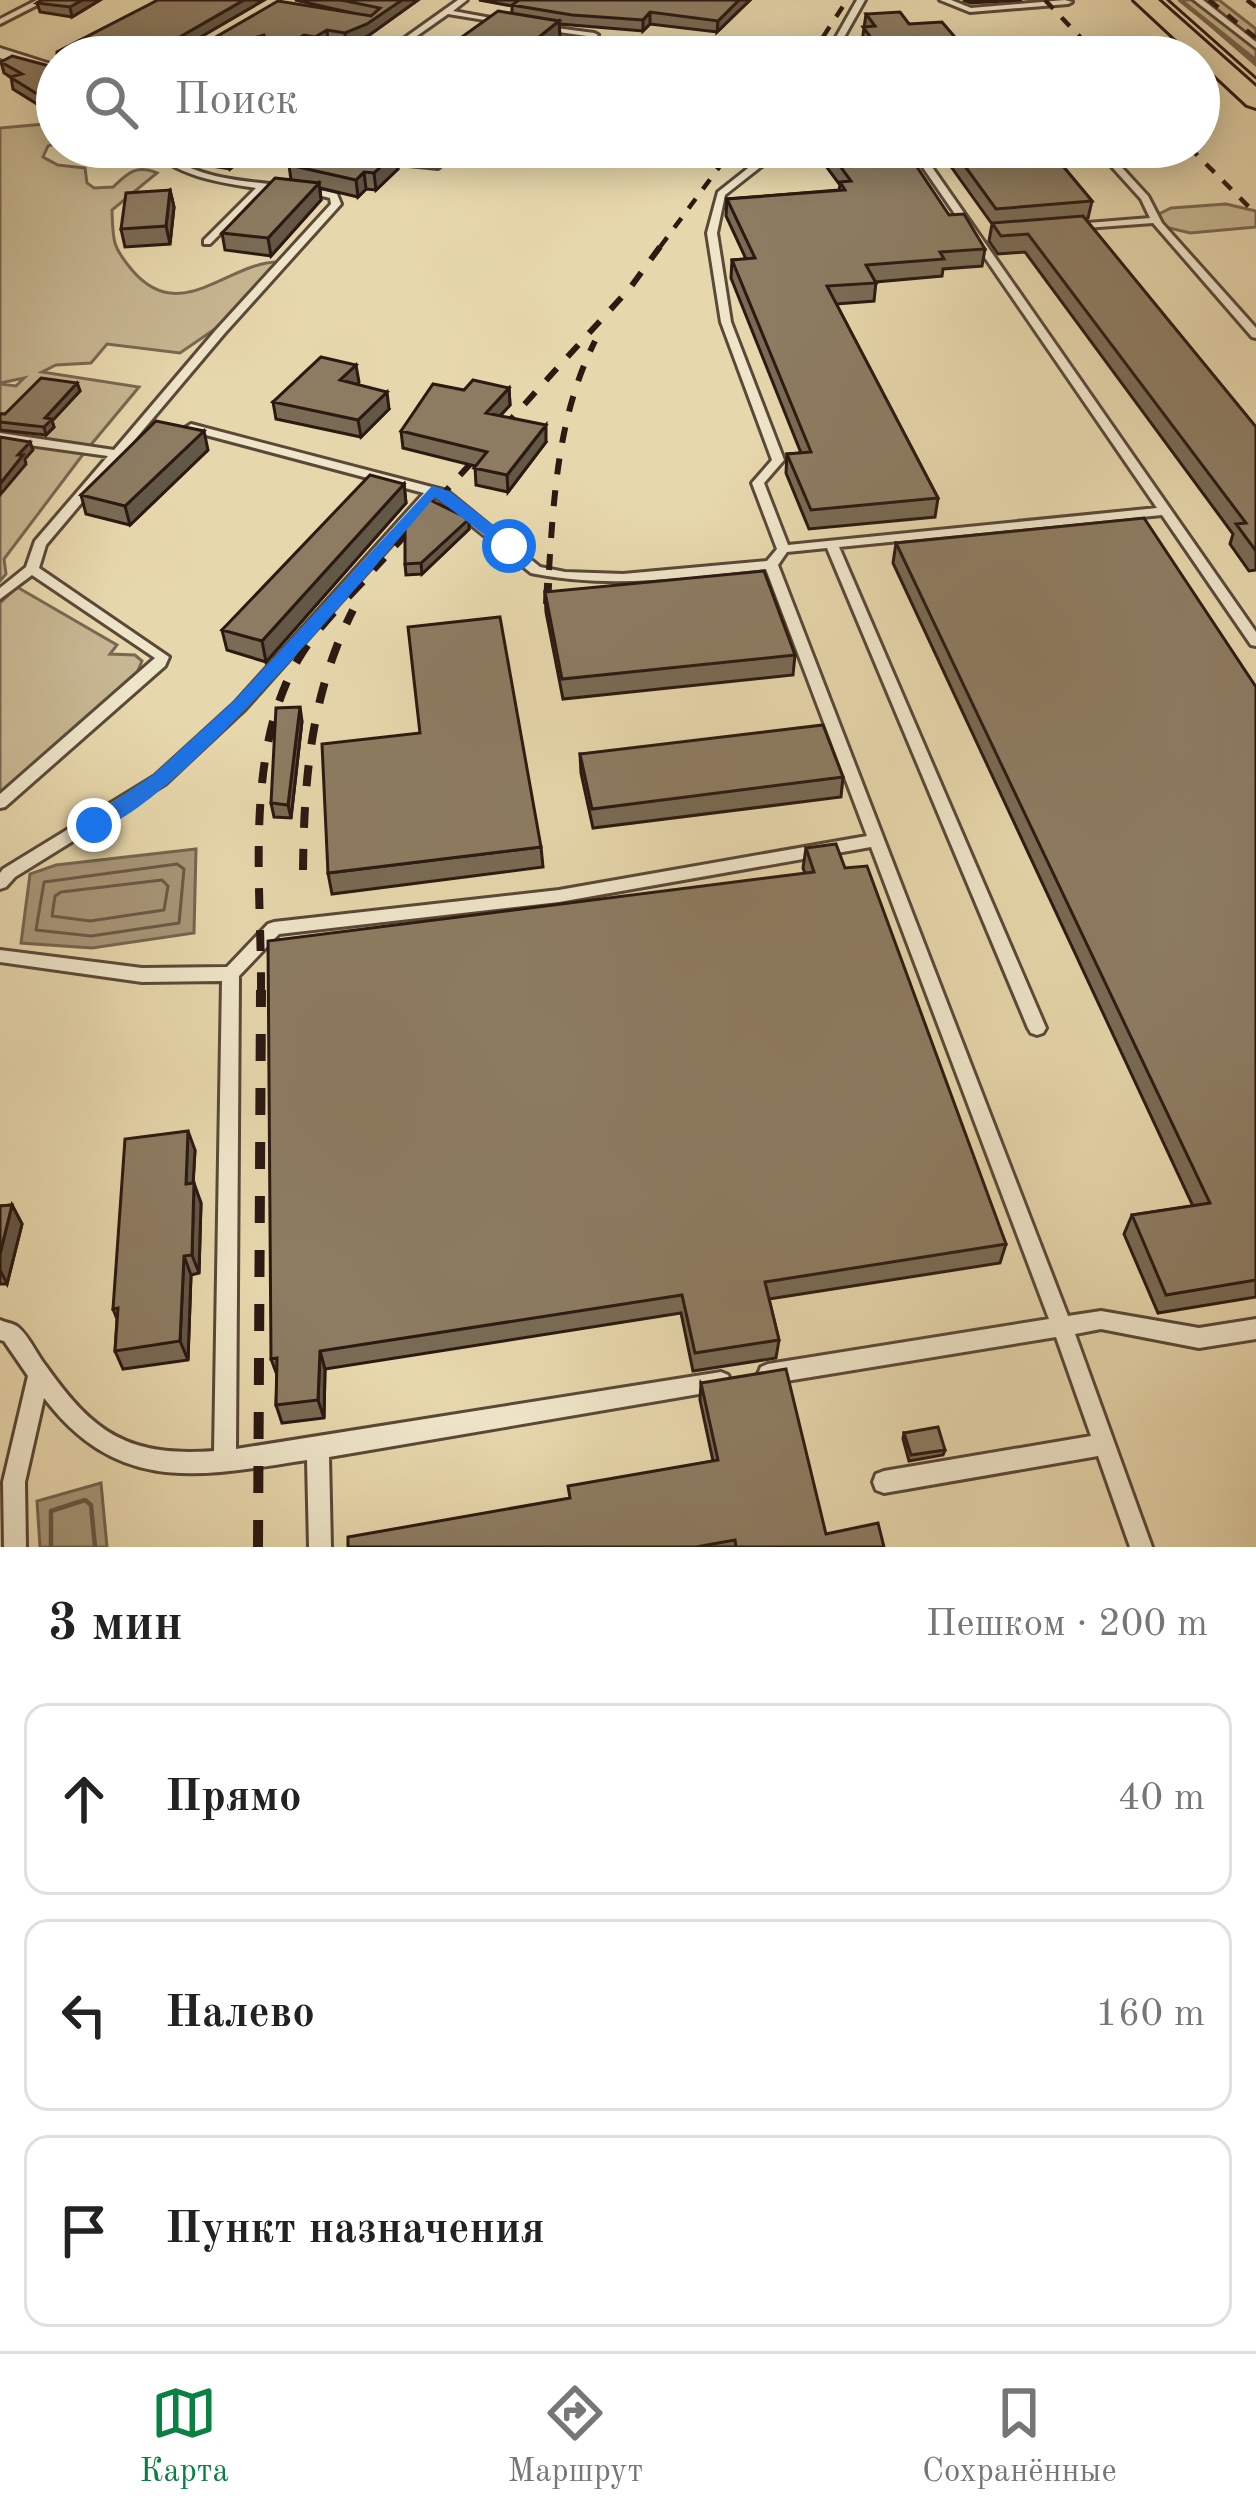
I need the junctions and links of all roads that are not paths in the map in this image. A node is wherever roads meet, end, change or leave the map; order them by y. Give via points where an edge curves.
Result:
1 (43, 0) edge
2 (464, 0) edge
3 (862, 0) edge
4 (944, 0) edge
5 (1145, 0) edge
6 (1198, 0) edge
7 (1060, 2) edge
8 (447, 13) junction
9 (0, 22) edge
10 (510, 22) edge
11 (530, 26) edge
12 (413, 36) edge
13 (592, 36) edge
14 (841, 36) edge
15 (1185, 36) edge
16 (1256, 46) edge
17 (6, 59) edge
18 (36, 66) edge
19 (1220, 68) edge
20 (1256, 100) edge
21 (184, 168) edge
22 (754, 168) edge
23 (928, 168) edge
24 (1117, 168) edge
25 (265, 184) junction
26 (1156, 220) junction
27 (1065, 228) edge
28 (996, 233) edge
29 (974, 235) junction
30 (207, 242) dead end
31 (1256, 335) edge
32 (190, 428) edge
33 (0, 437) edge
34 (117, 454) junction
35 (432, 491) junction
36 (1166, 511) junction
37 (832, 544) junction
38 (783, 550) junction
39 (771, 565) junction
40 (32, 569) junction
41 (0, 595) edge
42 (1256, 642) edge
43 (0, 803) edge
44 (876, 840) junction
45 (0, 883) edge
46 (0, 956) edge
47 (231, 974) junction
48 (1037, 1028) dead end
49 (1062, 1326) junction
50 (1256, 1329) edge
51 (0, 1330) edge
52 (39, 1374) junction
53 (1104, 1444) junction
54 (318, 1448) junction
55 (225, 1460) junction
56 (884, 1481) dead end
57 (15, 1547) edge
58 (320, 1547) edge
59 (1141, 1547) edge

1 - 9 lane
2 - 8 lane
3 - 14 lane
4 - 7 lane via 970,10
5 - 15 main road
6 - 16 lane
8 - 10 lane
8 - 12 lane
11 - 13 lane
17 - 18 street
19 - 20 main road
21 - 25 lane
22 - 38 lane via 722,194 712,233 726,322 778,460 758,483
23 - 29 lane
24 - 26 lane
25 - 30 lane
25 - 34 lane via 334,196 336,204
26 - 27 lane
26 - 31 lane
28 - 29 lane
29 - 36 lane
32 - 35 lane
33 - 34 lane
34 - 40 lane via 40,544
35 - 39 lane via 549,573 595,579
35 - 45 lane via 240,706 160,780
36 - 37 lane
36 - 42 lane
37 - 38 lane
37 - 48 lane
38 - 39 lane
39 - 44 lane
40 - 41 lane
40 - 43 lane via 161,656
44 - 47 lane via 559,896 274,928
44 - 49 lane
46 - 47 lane via 142,975
47 - 55 lane
49 - 50 lane via 1101,1320 1199,1338
49 - 53 lane
49 - 54 lane
51 - 52 lane
52 - 55 lane via 93,1436 144,1459
52 - 57 lane via 14,1482
53 - 56 lane
53 - 59 lane
54 - 55 lane
54 - 58 lane

